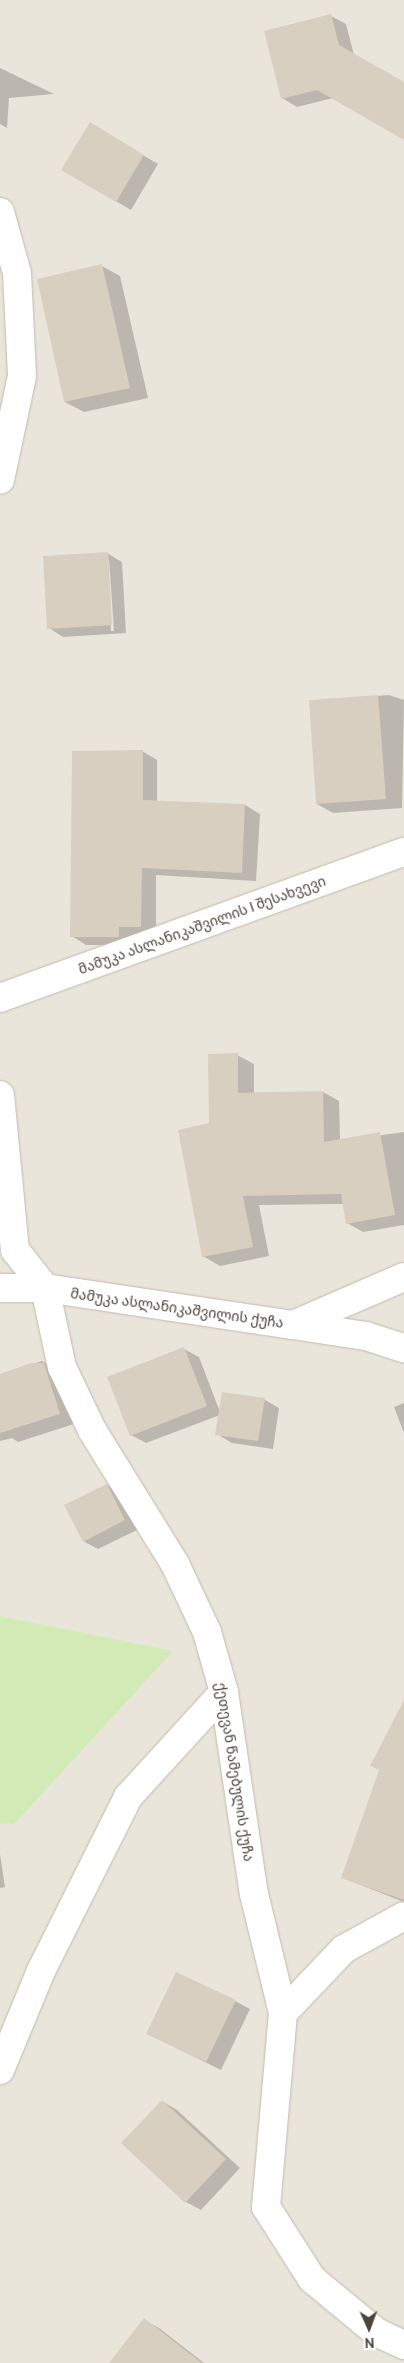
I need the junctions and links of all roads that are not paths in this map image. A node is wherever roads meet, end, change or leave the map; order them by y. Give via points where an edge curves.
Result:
1 (0, 212) edge
2 (0, 480) edge
3 (404, 852) edge
4 (0, 998) edge
5 (0, 1095) edge
6 (404, 1277) edge
7 (0, 1288) edge
8 (45, 1288) junction
9 (293, 1325) junction
10 (404, 1348) edge
11 (224, 1692) junction
12 (404, 1916) edge
13 (283, 2013) junction
14 (0, 2070) edge
15 (404, 2345) edge

1 - 2 street via 17,273 22,376
3 - 4 street, მამუკა ასლანიკაშვილის I შესახვევი
5 - 8 street, ქეთევან წამებულის ქუჩა via 15,1250
6 - 9 street, მამუკა ასლანიკაშვილის ქუჩა
7 - 8 street, მამუკა ასლანიკაშვილის ქუჩა
8 - 9 street, მამუკა ასლანიკაშვილის ქუჩა
8 - 11 street, ქეთევან წამებულის ქუჩა via 62,1367 92,1430 175,1564 207,1632
9 - 10 street via 366,1336
11 - 13 street, ქეთევან წამებულის ქუჩა via 254,1894
11 - 14 street via 128,1797 41,1971
12 - 13 street via 344,1949
13 - 15 street, ქეთევან წამებულის ქუჩა via 266,2207 312,2278 376,2332

